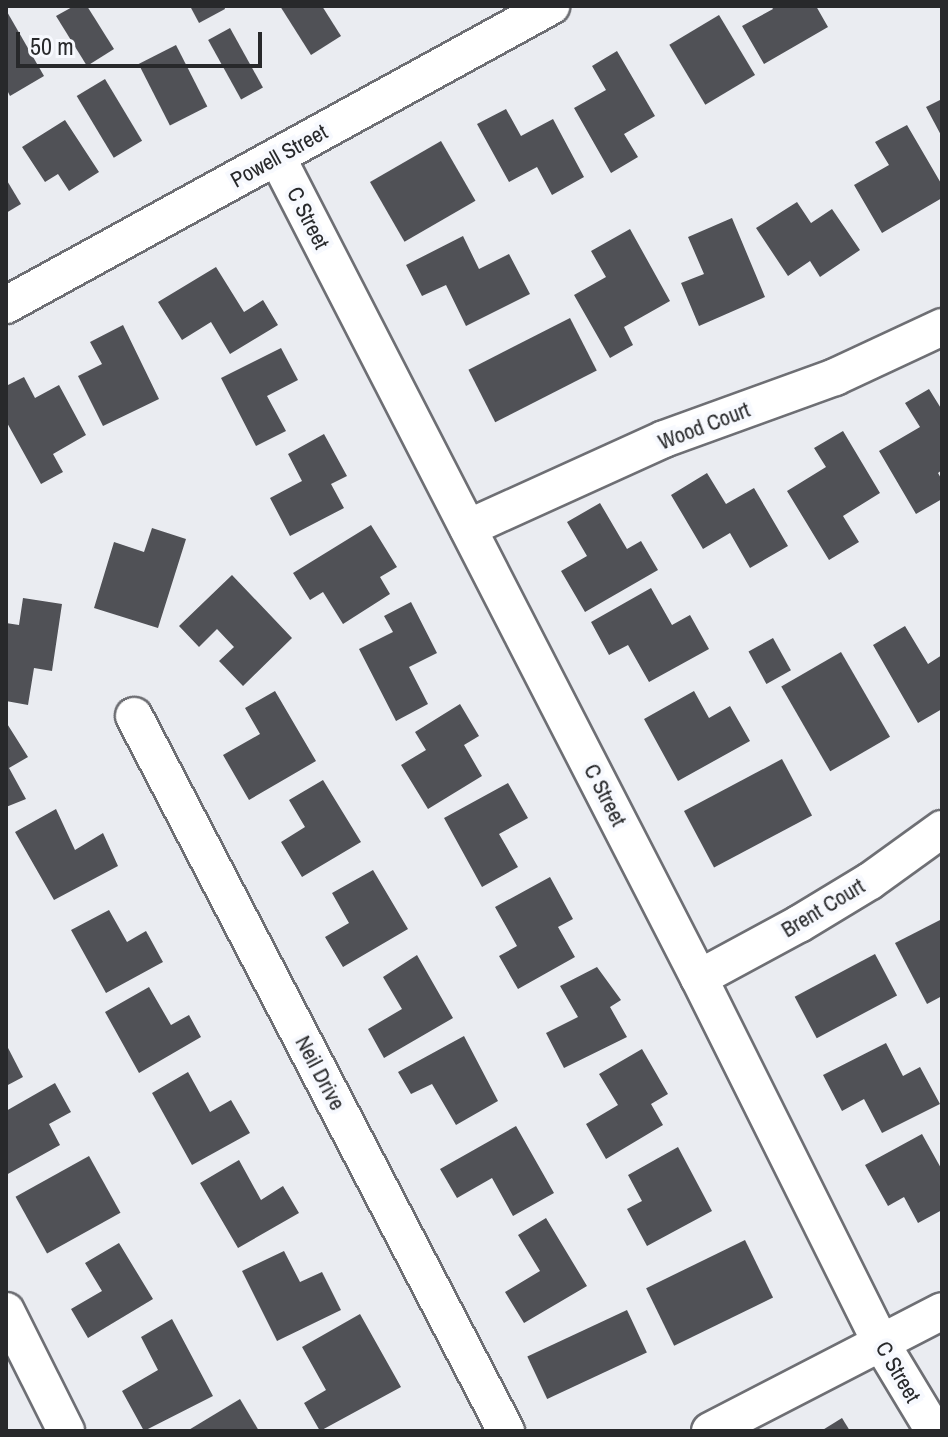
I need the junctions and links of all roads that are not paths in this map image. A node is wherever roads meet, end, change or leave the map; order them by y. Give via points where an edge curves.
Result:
1 (551, 6) edge
2 (277, 157) junction
3 (6, 305) edge
4 (942, 327) edge
5 (468, 528) junction
6 (134, 716) dead end
7 (942, 829) edge
8 (699, 978) junction
9 (6, 1311) edge
10 (942, 1311) edge
11 (881, 1343) junction
12 (66, 1431) edge
13 (506, 1431) edge
14 (710, 1431) edge
15 (934, 1431) edge

1 - 2 street, Powell Street
2 - 3 street, Powell Street
2 - 5 street, C Street
4 - 5 street, Wood Court via 835,377 664,439
5 - 8 street, C Street
6 - 13 street, Neil Drive
7 - 8 street, Brent Court via 811,917
8 - 11 street, C Street
9 - 12 street
10 - 11 street
11 - 14 street
11 - 15 street, C Street

